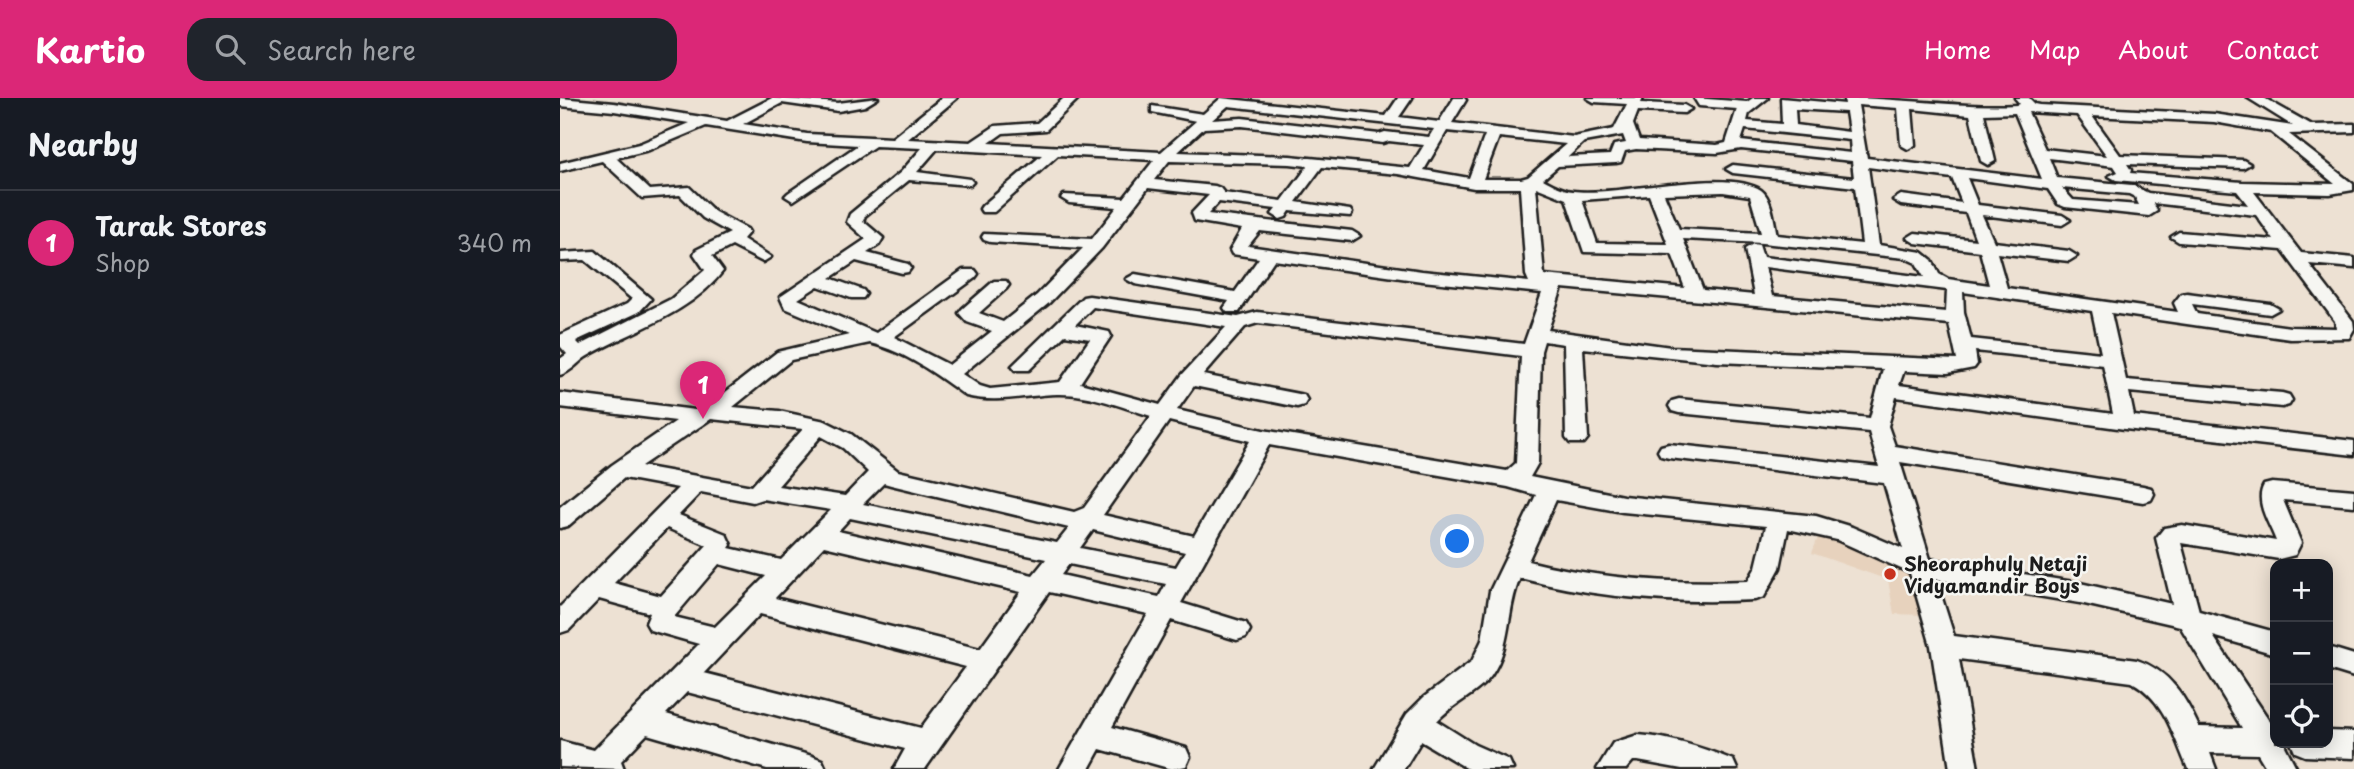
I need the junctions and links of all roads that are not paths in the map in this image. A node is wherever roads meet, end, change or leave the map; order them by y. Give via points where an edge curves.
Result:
1 (612, 98) edge
2 (756, 98) edge
3 (871, 98) edge
4 (950, 98) edge
5 (1072, 98) edge
6 (1206, 98) edge
7 (1349, 98) edge
8 (1405, 98) edge
9 (1594, 98) edge
10 (1701, 98) edge
11 (2137, 98) edge
12 (2255, 98) edge
13 (777, 99) edge
14 (1227, 100) edge
15 (1459, 100) dead end
16 (1788, 101) edge
17 (560, 102) edge
18 (1634, 102) edge
19 (1755, 102) edge
20 (1294, 104) edge
21 (1852, 104) edge
22 (2024, 105) edge
23 (597, 106) junction
24 (1157, 109) dead end
25 (1684, 109) dead end
26 (1905, 109) junction
27 (1976, 111) junction
28 (2082, 113) junction
29 (1340, 114) junction
30 (2156, 116) junction
31 (1393, 120) junction
32 (707, 122) junction
33 (1204, 122) junction
34 (1626, 124) junction
35 (1739, 124) junction
36 (1444, 125) junction
37 (728, 126) junction
38 (1275, 126) junction
39 (2354, 128) edge
40 (2309, 129) junction
41 (1794, 130) junction
42 (2281, 130) junction
43 (1494, 131) junction
44 (1384, 137) junction
45 (1857, 137) junction
46 (873, 141) junction
47 (1576, 141) junction
48 (896, 142) junction
49 (1433, 142) junction
50 (934, 144) junction
51 (1636, 145) junction
52 (1733, 145) junction
53 (1908, 145) dead end
54 (974, 147) junction
55 (1055, 152) junction
56 (2040, 153) junction
57 (604, 155) junction
58 (1164, 157) junction
59 (1860, 160) junction
60 (2118, 160) junction
61 (1988, 161) junction
62 (1318, 162) junction
63 (1553, 162) junction
64 (2243, 164) dead end
65 (560, 167) edge
66 (1363, 167) junction
67 (1733, 169) dead end
68 (910, 171) junction
69 (1415, 173) junction
70 (1957, 173) junction
71 (967, 176) dead end
72 (2046, 178) junction
73 (1528, 182) junction
74 (1143, 183) junction
75 (1474, 183) junction
76 (1863, 183) junction
77 (2350, 186) edge
78 (2242, 187) junction
79 (2136, 189) junction
80 (1656, 192) junction
81 (793, 196) dead end
82 (1573, 196) junction
83 (1215, 197) junction
84 (1069, 198) dead end
85 (1901, 200) dead end
86 (1127, 203) junction
87 (1287, 205) junction
88 (988, 209) dead end
89 (1972, 209) junction
90 (2260, 211) junction
91 (1344, 213) dead end
92 (2062, 220) dead end
93 (1264, 226) junction
94 (1352, 236) dead end
95 (990, 237) dead end
96 (1750, 237) junction
97 (2179, 237) dead end
98 (1915, 238) dead end
99 (1770, 239) junction
100 (732, 240) junction
101 (1676, 241) junction
102 (1096, 244) junction
103 (1987, 246) junction
104 (1877, 251) junction
105 (2294, 252) junction
106 (1269, 255) junction
107 (854, 256) junction
108 (2069, 256) dead end
109 (562, 257) edge
110 (763, 257) dead end
111 (1755, 261) junction
112 (2354, 263) edge
113 (902, 268) dead end
114 (968, 274) dead end
115 (816, 279) junction
116 (1135, 279) dead end
117 (1000, 285) dead end
118 (1553, 286) junction
119 (1950, 286) junction
120 (1999, 291) junction
121 (857, 294) dead end
122 (1048, 294) junction
123 (1696, 295) junction
124 (1240, 298) junction
125 (1095, 301) junction
126 (1764, 301) junction
127 (2101, 308) junction
128 (2270, 309) dead end
129 (1958, 319) junction
130 (2190, 320) junction
131 (1231, 322) junction
132 (2349, 322) edge
133 (1060, 328) junction
134 (1005, 329) junction
135 (875, 338) junction
136 (1534, 342) junction
137 (1573, 342) junction
138 (567, 343) edge
139 (1965, 344) junction
140 (2112, 360) junction
141 (1900, 364) junction
142 (1022, 366) dead end
143 (560, 369) edge
144 (950, 374) junction
145 (1189, 379) junction
146 (2117, 384) junction
147 (1066, 388) junction
148 (1889, 390) junction
149 (560, 400) edge
150 (1297, 400) dead end
151 (2282, 400) dead end
152 (1679, 406) dead end
153 (1163, 413) junction
154 (704, 415) junction
155 (2125, 422) junction
156 (818, 426) junction
157 (1878, 426) junction
158 (1263, 437) junction
159 (1577, 438) dead end
160 (2354, 448) edge
161 (1669, 451) dead end
162 (1884, 452) junction
163 (620, 470) junction
164 (881, 472) junction
165 (1892, 476) junction
166 (1509, 479) junction
167 (696, 484) junction
168 (761, 491) junction
169 (1548, 493) junction
170 (2143, 494) dead end
171 (2354, 498) edge
172 (848, 507) junction
173 (663, 518) junction
174 (560, 520) edge
175 (1085, 520) junction
176 (1779, 520) junction
177 (820, 536) junction
178 (1200, 547) junction
179 (1063, 552) junction
180 (714, 554) junction
181 (1513, 567) junction
182 (1920, 567) junction
183 (786, 571) junction
184 (1183, 578) junction
185 (1040, 584) junction
186 (595, 589) junction
187 (756, 603) junction
188 (1165, 608) junction
189 (664, 610) junction
190 (2188, 618) junction
191 (560, 623) edge
192 (1237, 630) dead end
193 (721, 639) junction
194 (2270, 642) edge
195 (1944, 646) junction
196 (2333, 660) edge
197 (985, 661) junction
198 (2354, 666) edge
199 (682, 679) junction
200 (642, 720) junction
201 (1417, 723) junction
202 (1093, 734) junction
203 (2189, 740) junction
204 (2270, 741) edge
205 (927, 742) junction
206 (2333, 744) edge
207 (2354, 745) edge
208 (2273, 748) edge
209 (560, 754) edge
210 (1176, 757) dead end
211 (595, 766) edge
212 (812, 769) edge
213 (908, 769) edge
214 (1073, 769) edge
215 (1388, 769) edge
216 (1499, 769) edge
217 (1611, 769) edge
218 (1723, 769) edge
219 (1964, 769) edge
220 (2202, 769) edge
221 (2283, 769) edge

1 - 23 street
2 - 32 street
3 - 13 street via 839,107
4 - 48 street
5 - 54 street via 1041,127 1000,129
6 - 14 street
7 - 29 street
8 - 31 street
9 - 18 street
10 - 19 street via 1709,104
11 - 30 street
12 - 40 street
13 - 37 street
14 - 20 street
14 - 33 street
15 - 36 street
16 - 21 street
16 - 41 street via 1787,125
17 - 23 street
18 - 25 street
18 - 34 street
19 - 35 street via 1743,111
20 - 29 street
20 - 38 street
21 - 26 street
21 - 45 street
22 - 27 street
22 - 28 street
22 - 56 street
23 - 32 street
24 - 33 street
26 - 27 street
26 - 53 street
27 - 61 street
28 - 30 street
28 - 60 street
29 - 31 street
30 - 42 street via 2228,120
31 - 36 street
31 - 44 street
32 - 37 street
32 - 57 street via 644,147
33 - 38 street
33 - 58 street
34 - 47 street via 1613,135
34 - 51 street
35 - 41 street
35 - 52 street
36 - 43 street
36 - 49 street
37 - 46 street via 807,138
38 - 44 street
39 - 40 street
40 - 42 street
41 - 45 street
42 - 77 street via 2283,137
43 - 47 street
43 - 75 street
44 - 49 street
44 - 66 street
45 - 59 street
46 - 48 street
46 - 81 street
47 - 63 street
48 - 50 street
49 - 69 street
50 - 54 street
50 - 68 street
51 - 52 street via 1709,149
51 - 63 street via 1619,148 1616,159
52 - 59 street
54 - 55 street
55 - 58 street
55 - 88 street
56 - 60 street
56 - 72 street
57 - 65 street
57 - 100 street via 647,195 688,191 709,215 741,232
58 - 62 street
58 - 74 street
59 - 70 street
59 - 76 street
60 - 64 street
60 - 79 street
61 - 70 street via 1954,158
61 - 72 street
62 - 66 street
62 - 87 street
63 - 73 street
66 - 69 street
67 - 76 street
68 - 71 street
68 - 107 street via 858,214 855,222 875,238
69 - 75 street
70 - 72 street
70 - 89 street
72 - 79 street
72 - 79 street via 2070,204 2147,212 2149,208
73 - 75 street
73 - 82 street
73 - 118 street via 1535,275
74 - 83 street via 1214,191
74 - 86 street
76 - 104 street via 1870,243
77 - 78 street
78 - 79 street
78 - 90 street
79 - 90 street via 2215,208
80 - 82 street
80 - 99 street via 1717,187 1749,191 1759,198
80 - 101 street
82 - 101 street via 1590,248
83 - 87 street
83 - 93 street via 1200,212 1202,218
84 - 86 street
85 - 89 street
86 - 102 street
87 - 91 street
87 - 93 street
89 - 92 street
89 - 103 street
90 - 105 street
93 - 94 street
93 - 106 street via 1249,231 1238,250
95 - 102 street
96 - 99 street
96 - 101 street
96 - 111 street
97 - 105 street
98 - 103 street
99 - 104 street
100 - 110 street
100 - 138 street via 702,254 714,271 684,298
101 - 123 street
102 - 122 street
103 - 108 street
103 - 120 street
104 - 119 street via 1920,258 1933,281
105 - 112 street
105 - 132 street
106 - 118 street via 1422,276
106 - 124 street
107 - 113 street
107 - 115 street
109 - 138 street via 589,255 642,299
111 - 119 street
111 - 126 street
114 - 135 street
115 - 121 street
115 - 135 street via 793,293 791,304
116 - 124 street
117 - 134 street via 968,313
118 - 123 street
118 - 136 street
119 - 120 street
119 - 129 street
120 - 127 street
122 - 125 street
122 - 134 street
123 - 126 street
124 - 131 street
125 - 131 street
125 - 133 street via 1084,303
126 - 129 street
127 - 130 street
127 - 140 street
128 - 130 street via 2187,298 2183,303
129 - 139 street
130 - 132 street via 2324,335 2342,334
131 - 136 street via 1256,317
131 - 145 street
133 - 142 street
133 - 147 street via 1102,336
134 - 144 street
135 - 144 street via 894,343
135 - 154 street via 784,356
136 - 137 street
136 - 166 street via 1527,463 1521,474
137 - 141 street
137 - 159 street
138 - 143 street
139 - 140 street
139 - 141 street via 1967,364 1958,367
140 - 146 street
141 - 148 street via 1893,368
144 - 147 street via 973,391 990,395
145 - 150 street
145 - 153 street
146 - 151 street
146 - 155 street
147 - 153 street
148 - 155 street
148 - 157 street
149 - 154 street
152 - 157 street
153 - 158 street
153 - 175 street
154 - 156 street
154 - 163 street
155 - 160 street
156 - 164 street via 845,440
156 - 168 street
157 - 162 street
158 - 166 street
158 - 178 street
161 - 165 street
162 - 165 street
162 - 170 street
163 - 167 street
163 - 174 street
164 - 172 street
164 - 175 street via 1064,519
165 - 182 street
166 - 169 street
167 - 168 street via 743,493
167 - 173 street
168 - 172 street
169 - 176 street via 1642,508
169 - 181 street
171 - 190 street via 2272,491 2272,503 2289,543 2279,550 2172,534 2168,544
172 - 177 street
172 - 179 street
173 - 180 street via 718,540
173 - 186 street
175 - 178 street
175 - 179 street
176 - 181 street via 1768,568 1755,590 1743,593 1569,582
176 - 182 street via 1844,533
177 - 183 street
177 - 185 street
178 - 184 street
179 - 184 street
179 - 185 street
180 - 183 street
180 - 189 street
181 - 201 street via 1499,601 1494,640 1481,668
182 - 190 street via 2031,584
182 - 195 street
183 - 187 street
184 - 188 street
185 - 188 street
185 - 197 street
186 - 189 street
186 - 191 street
187 - 193 street
187 - 197 street
188 - 192 street
188 - 202 street
189 - 193 street via 659,623
190 - 194 street
190 - 204 street
193 - 199 street
195 - 203 street via 2137,671 2152,677 2170,699
195 - 219 street
196 - 198 street
197 - 205 street
199 - 200 street
199 - 205 street
200 - 211 street
200 - 212 street
201 - 215 street
201 - 216 street via 1465,754
202 - 210 street
202 - 214 street
203 - 204 street
203 - 220 street
205 - 213 street
206 - 207 street
208 - 221 street
209 - 211 street
217 - 218 street via 1620,754 1646,747

